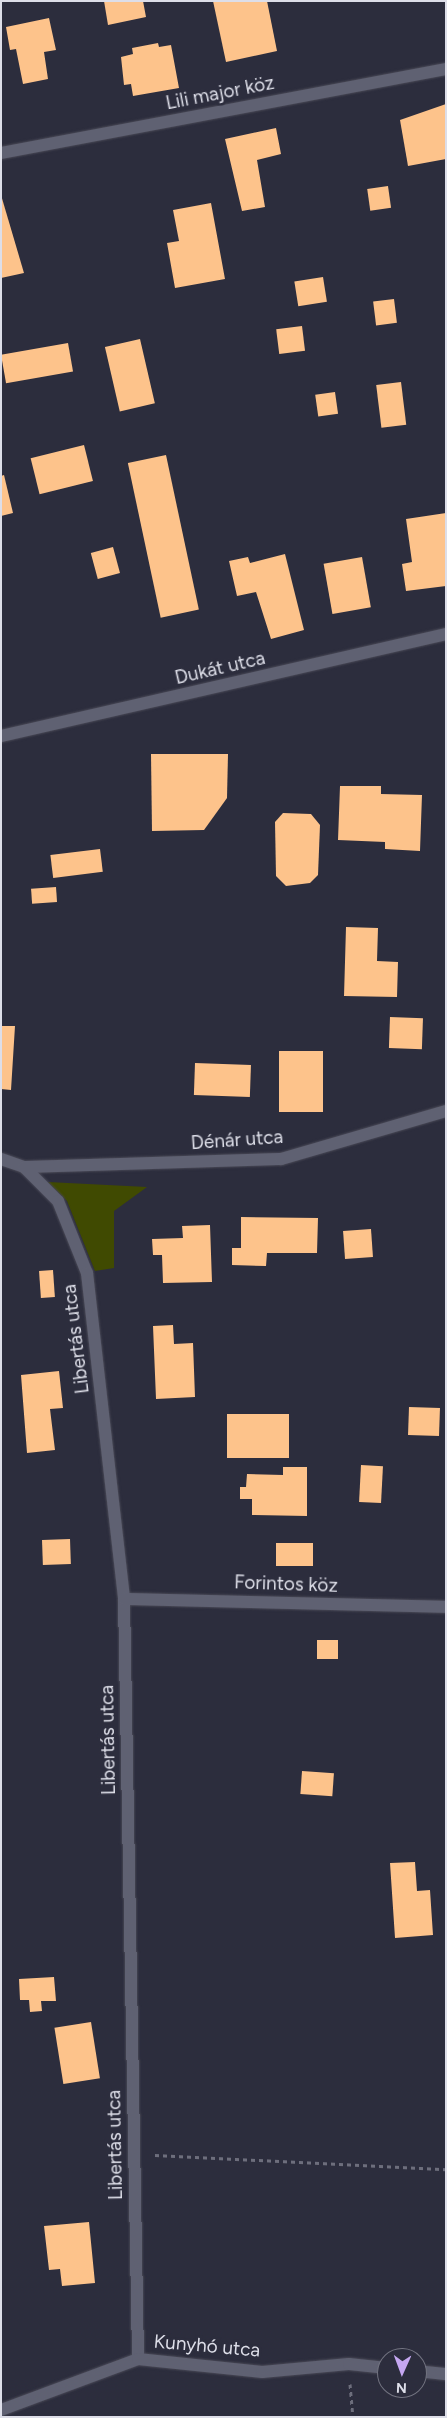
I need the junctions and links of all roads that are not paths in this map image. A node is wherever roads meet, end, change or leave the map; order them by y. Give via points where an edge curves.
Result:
1 (446, 69) edge
2 (1, 153) edge
3 (446, 634) edge
4 (1, 736) edge
5 (446, 1110) edge
6 (1, 1159) edge
7 (24, 1167) junction
8 (124, 1599) junction
9 (446, 1608) edge
10 (138, 2358) junction
11 (377, 2367) edge
12 (427, 2372) edge
13 (446, 2374) edge
14 (1, 2410) edge

1 - 2 street, Lili major köz
3 - 4 street, Dukát utca
5 - 7 street, Dénár utca via 281,1159
6 - 7 street, Libertás utca
7 - 8 street, Libertás utca via 58,1201 87,1273
8 - 9 street, Forintos köz
8 - 10 street, Libertás utca
10 - 11 street, Kunyhó utca via 262,2372 349,2364
10 - 14 street, Kunyhó utca
12 - 13 street

